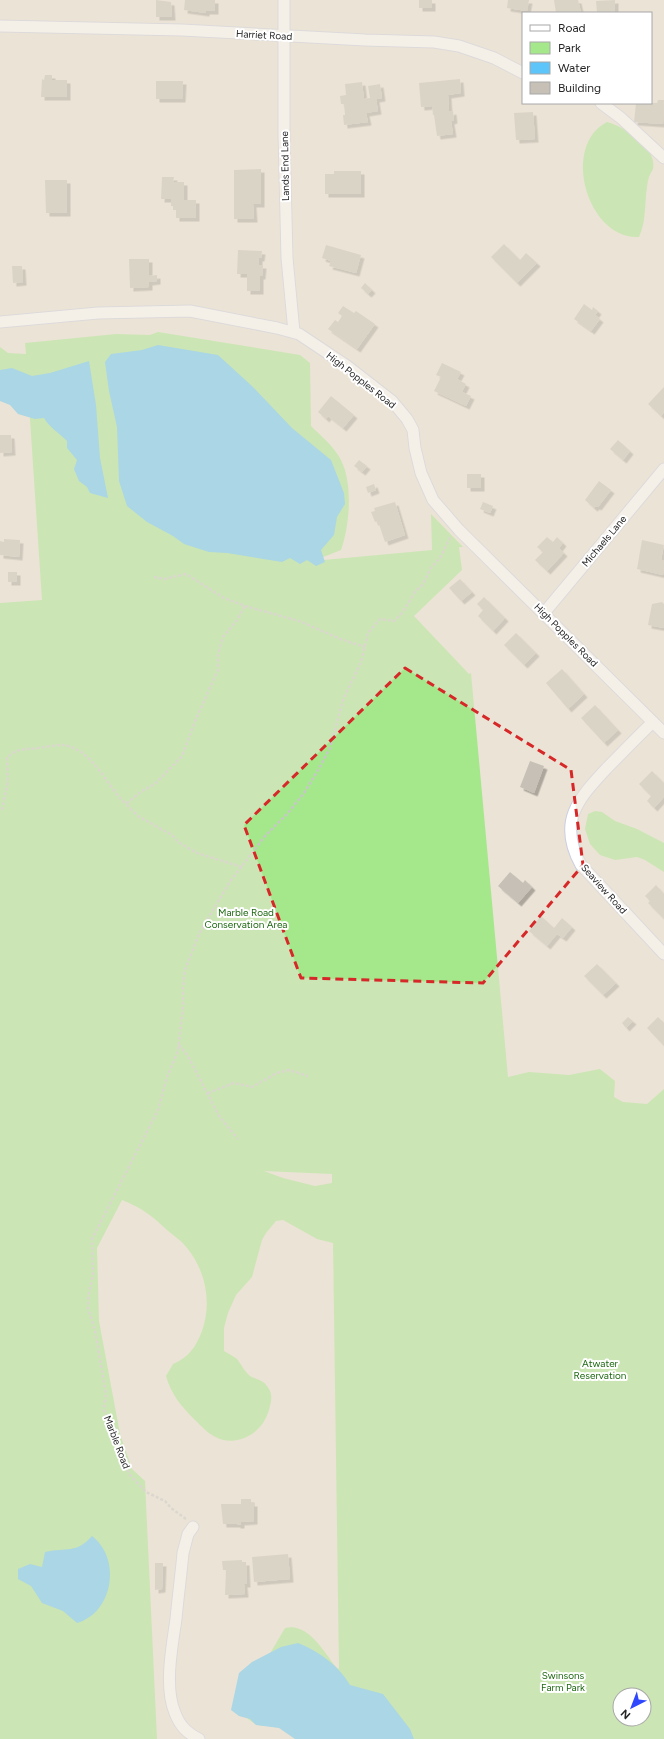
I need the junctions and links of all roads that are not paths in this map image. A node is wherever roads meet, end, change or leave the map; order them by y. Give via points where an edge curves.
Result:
1 (284, 0) edge
2 (0, 26) edge
3 (284, 36) junction
4 (522, 72) edge
5 (602, 104) edge
6 (664, 158) edge
7 (0, 322) edge
8 (294, 332) junction
9 (664, 469) edge
10 (654, 483) junction
11 (664, 488) edge
12 (544, 613) junction
13 (653, 722) junction
14 (664, 733) edge
15 (664, 954) edge
16 (193, 1527) road end
17 (199, 1739) edge

1 - 3 street, Lands End Lane
2 - 3 street, Harriet Road via 182,30
3 - 4 street, Harriet Road via 434,42 494,58
3 - 8 street, Lands End Lane via 287,258
5 - 6 street
7 - 8 street, High Popples Road via 98,313 190,311
8 - 12 street, High Popples Road via 347,366 392,401 413,430 421,474 433,500
9 - 10 street, Michaels Lane
10 - 11 street
10 - 12 street, Michaels Lane
12 - 13 street, High Popples Road
13 - 14 street, High Popples Road
13 - 15 street, Seaview Road via 585,792 576,807 570,830 575,855 581,865
16 - 17 street via 188,1534 183,1553 170,1678 172,1706 180,1725

